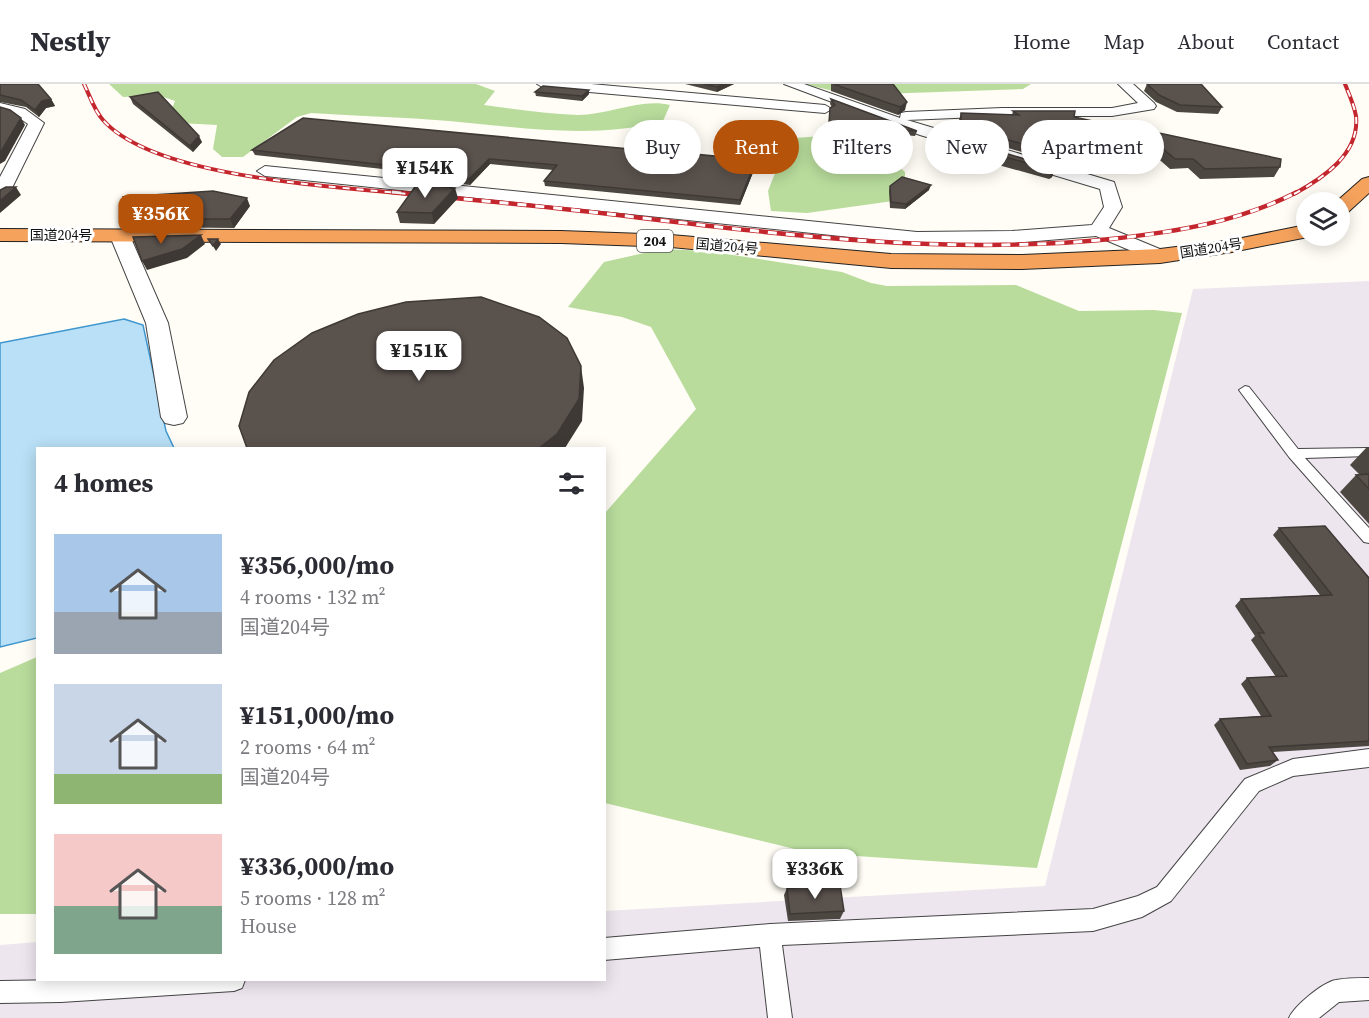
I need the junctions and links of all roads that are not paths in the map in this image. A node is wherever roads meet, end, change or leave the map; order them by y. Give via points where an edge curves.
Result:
1 (544, 84) edge
2 (791, 84) edge
3 (1125, 84) edge
4 (0, 108) edge
5 (870, 112) junction
6 (888, 117) junction
7 (264, 171) dead end
8 (1369, 183) edge
9 (2, 185) edge
10 (1350, 200) edge
11 (1098, 230) junction
12 (1296, 233) edge
13 (0, 235) edge
14 (120, 236) junction
15 (1160, 256) junction
16 (1245, 390) dead end
17 (174, 417) dead end
18 (1369, 452) edge
19 (1294, 454) junction
20 (1369, 537) edge
21 (1369, 758) edge
22 (770, 935) junction
23 (606, 949) edge
24 (218, 981) edge
25 (1369, 990) edge
26 (0, 992) edge
27 (780, 1018) edge
28 (1301, 1018) edge

1 - 5 street
2 - 5 street
3 - 6 street via 1149,106 1112,112
4 - 9 street via 20,112 36,123
5 - 6 street
6 - 11 street via 1108,186 1113,207
7 - 11 street via 917,238 1012,237
8 - 10 highway
11 - 15 street
12 - 15 highway, 国道204号 / 204
13 - 14 highway, 国道204号 / 204
14 - 15 highway, 国道204号 / 204 via 671,241 891,261 1023,262
14 - 17 street via 158,323
16 - 19 lane
18 - 19 lane
19 - 20 lane
21 - 22 lane via 1326,761 1270,773 1252,785 1164,894 1142,906 1093,920
22 - 23 lane
22 - 27 lane
24 - 26 lane
25 - 28 lane via 1335,991

